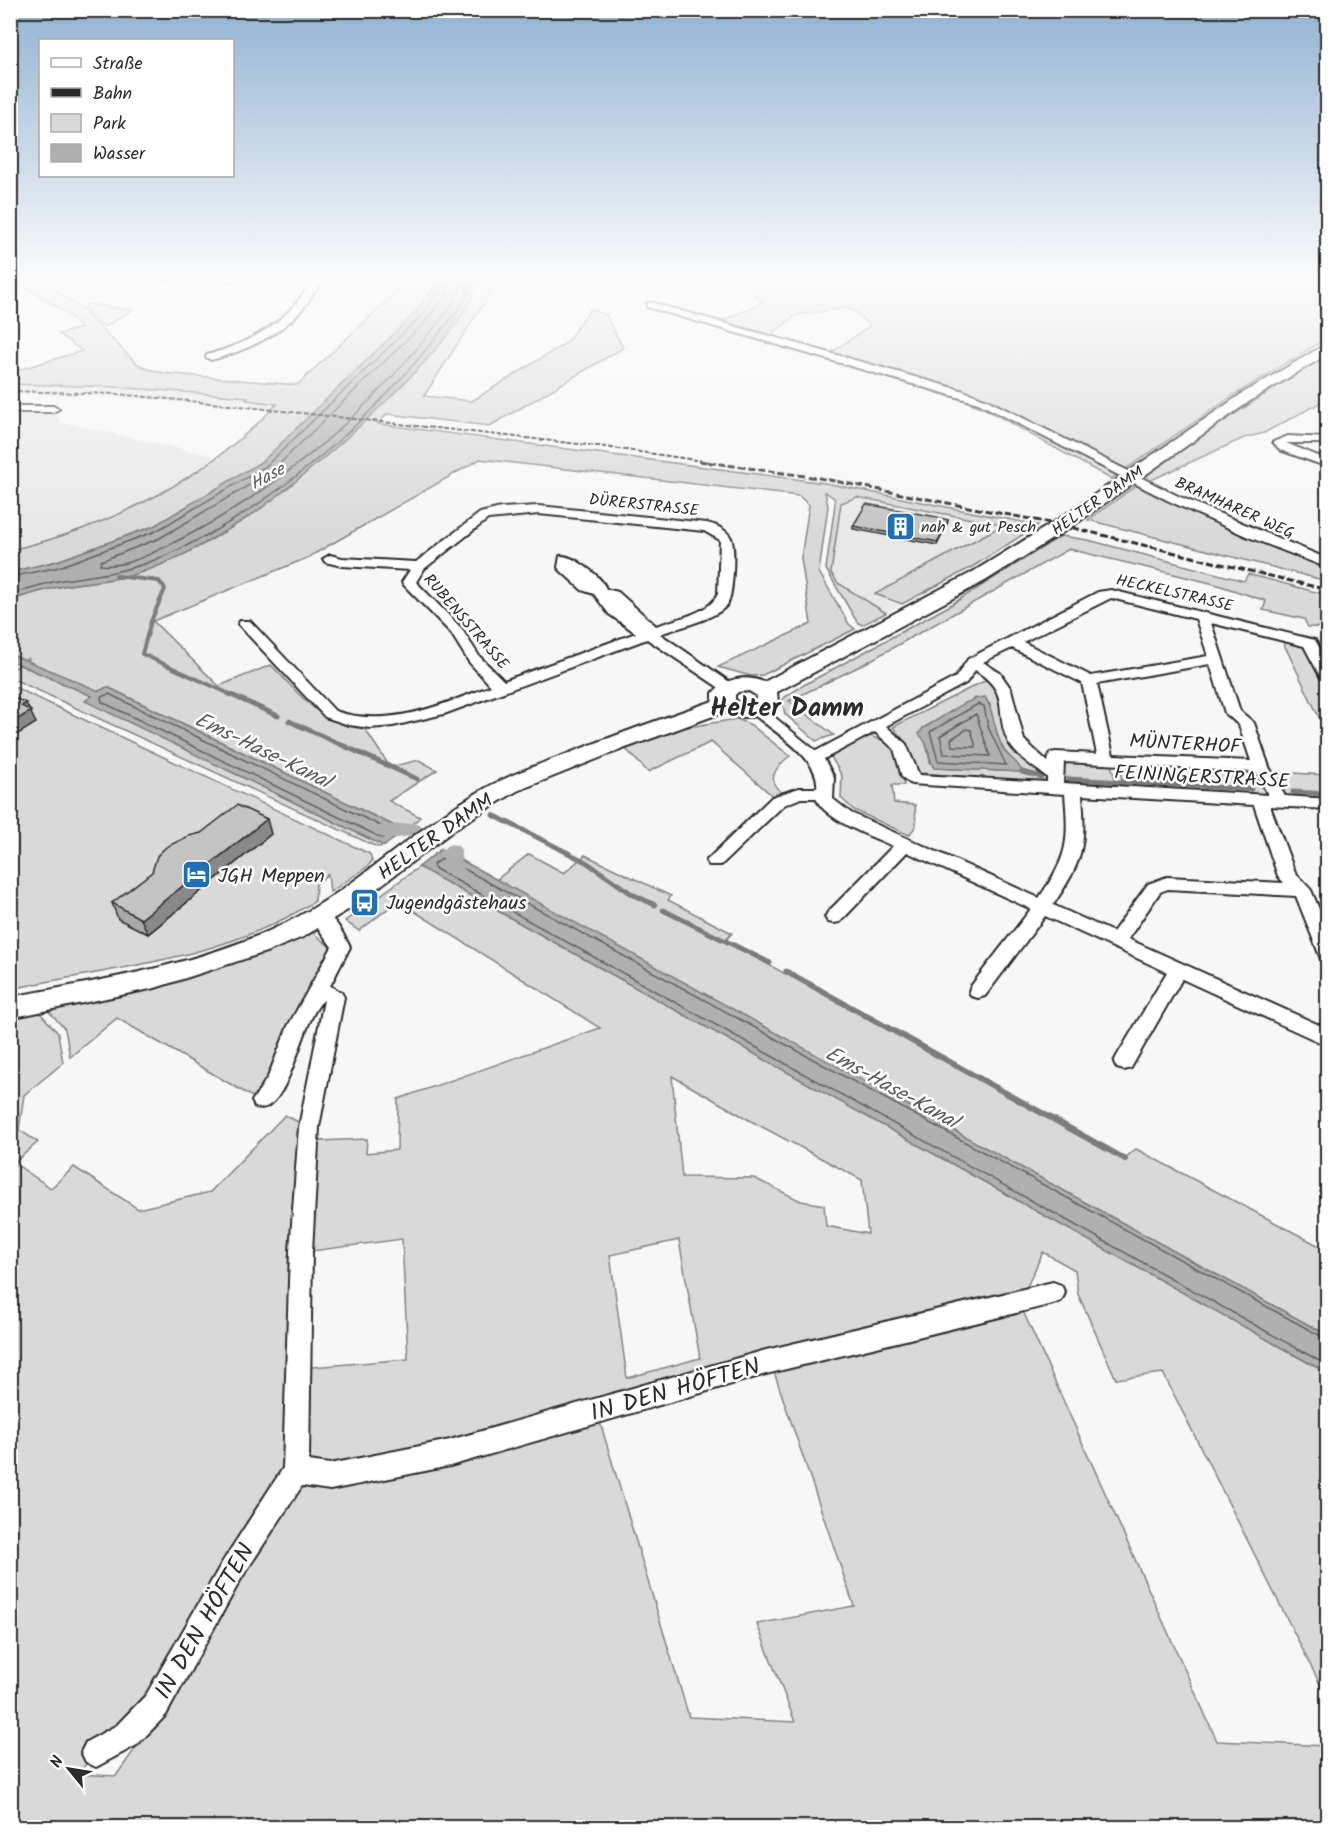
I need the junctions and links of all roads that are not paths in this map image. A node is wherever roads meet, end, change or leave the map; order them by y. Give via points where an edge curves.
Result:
1 (853, 364) edge
2 (1301, 364) edge
3 (53, 409) dead end
4 (10, 410) edge
5 (1322, 440) dead end
6 (1328, 464) edge
7 (1130, 477) junction
8 (484, 516) joint
9 (330, 559) dead end
10 (1328, 564) edge
11 (419, 566) junction
12 (600, 591) dead end
13 (1202, 616) junction
14 (245, 624) dead end
15 (650, 634) junction
16 (1012, 642) junction
17 (1215, 659) junction
18 (974, 662) junction
19 (1328, 678) edge
20 (1089, 681) junction
21 (501, 687) junction
22 (727, 696) junction
23 (761, 700) junction
24 (876, 726) junction
25 (814, 758) junction
26 (1106, 760) junction
27 (1261, 767) junction
28 (1054, 781) junction
29 (1073, 789) junction
30 (824, 793) junction
31 (1260, 800) junction
32 (1279, 801) junction
33 (1328, 804) edge
34 (904, 845) junction
35 (715, 861) dead end
36 (1302, 890) junction
37 (1042, 906) junction
38 (319, 917) junction
39 (834, 917) dead end
40 (1117, 940) junction
41 (1328, 954) edge
42 (1179, 969) junction
43 (320, 989) junction
44 (978, 991) dead end
45 (10, 1008) edge
46 (1328, 1038) edge
47 (1124, 1062) dead end
48 (262, 1101) dead end
49 (1053, 1293) dead end
50 (296, 1472) junction
51 (96, 1752) dead end

1 - 7 street, BRAMHARER WEG via 988,403
2 - 7 street, HELTER DAMM
3 - 4 street
5 - 6 street via 1279,442 1284,448
7 - 10 street, BRAMHARER WEG
7 - 23 street, HELTER DAMM via 978,577
8 - 11 street, RUBENSSTRASSE
8 - 15 street, DÜRERSTRASSE via 539,510 707,527 720,533 726,540 725,594 721,603
9 - 11 street, RUBENSSTRASSE
11 - 21 street, RUBENSSTRASSE via 409,582
12 - 15 street via 602,600 636,629
13 - 16 street, HECKELSTRASSE via 1103,595
13 - 17 street, MÜNTERHOF
13 - 19 street, HECKELSTRASSE via 1310,643
14 - 21 street via 330,714 346,721 395,722
15 - 21 street, RUBENSSTRASSE
15 - 22 street
16 - 18 street, HECKELSTRASSE
16 - 20 street
17 - 20 street
17 - 27 street, MÜNTERHOF via 1233,713 1246,723
18 - 24 street, HECKELSTRASSE via 961,680
18 - 28 street via 995,676 1004,689 1016,741
20 - 26 street, MÜNTERHOF
22 - 23 street via 739,711
22 - 38 street, HELTER DAMM via 477,802
23 - 25 street
24 - 25 street, HECKELSTRASSE
24 - 28 street, FEININGERSTRASSE via 901,745 910,777 917,780
25 - 30 street via 825,773
26 - 27 street, MÜNTERHOF
26 - 28 street, MÜNTERHOF via 1056,757
27 - 32 street, MÜNTERHOF
28 - 29 street, FEININGERSTRASSE
29 - 31 street, FEININGERSTRASSE
29 - 37 street via 1076,841 1071,861
30 - 34 street via 825,801 835,811
30 - 35 street via 799,793 778,801
31 - 32 street, FEININGERSTRASSE
31 - 36 street via 1287,876
32 - 33 street, FEININGERSTRASSE
34 - 37 street
34 - 39 street
36 - 40 street via 1167,883 1154,888
36 - 41 street
37 - 40 street
37 - 44 street
38 - 43 street via 341,948
38 - 45 street, HELTER DAMM via 220,961
40 - 42 street
42 - 46 street
42 - 47 street
43 - 48 street via 298,1025 276,1086
43 - 50 street via 334,997 309,1127 301,1251
49 - 50 street, IN DEN HÖFTEN via 766,1362 450,1453 330,1477
50 - 51 street, IN DEN HÖFTEN via 232,1570 156,1705 127,1735

